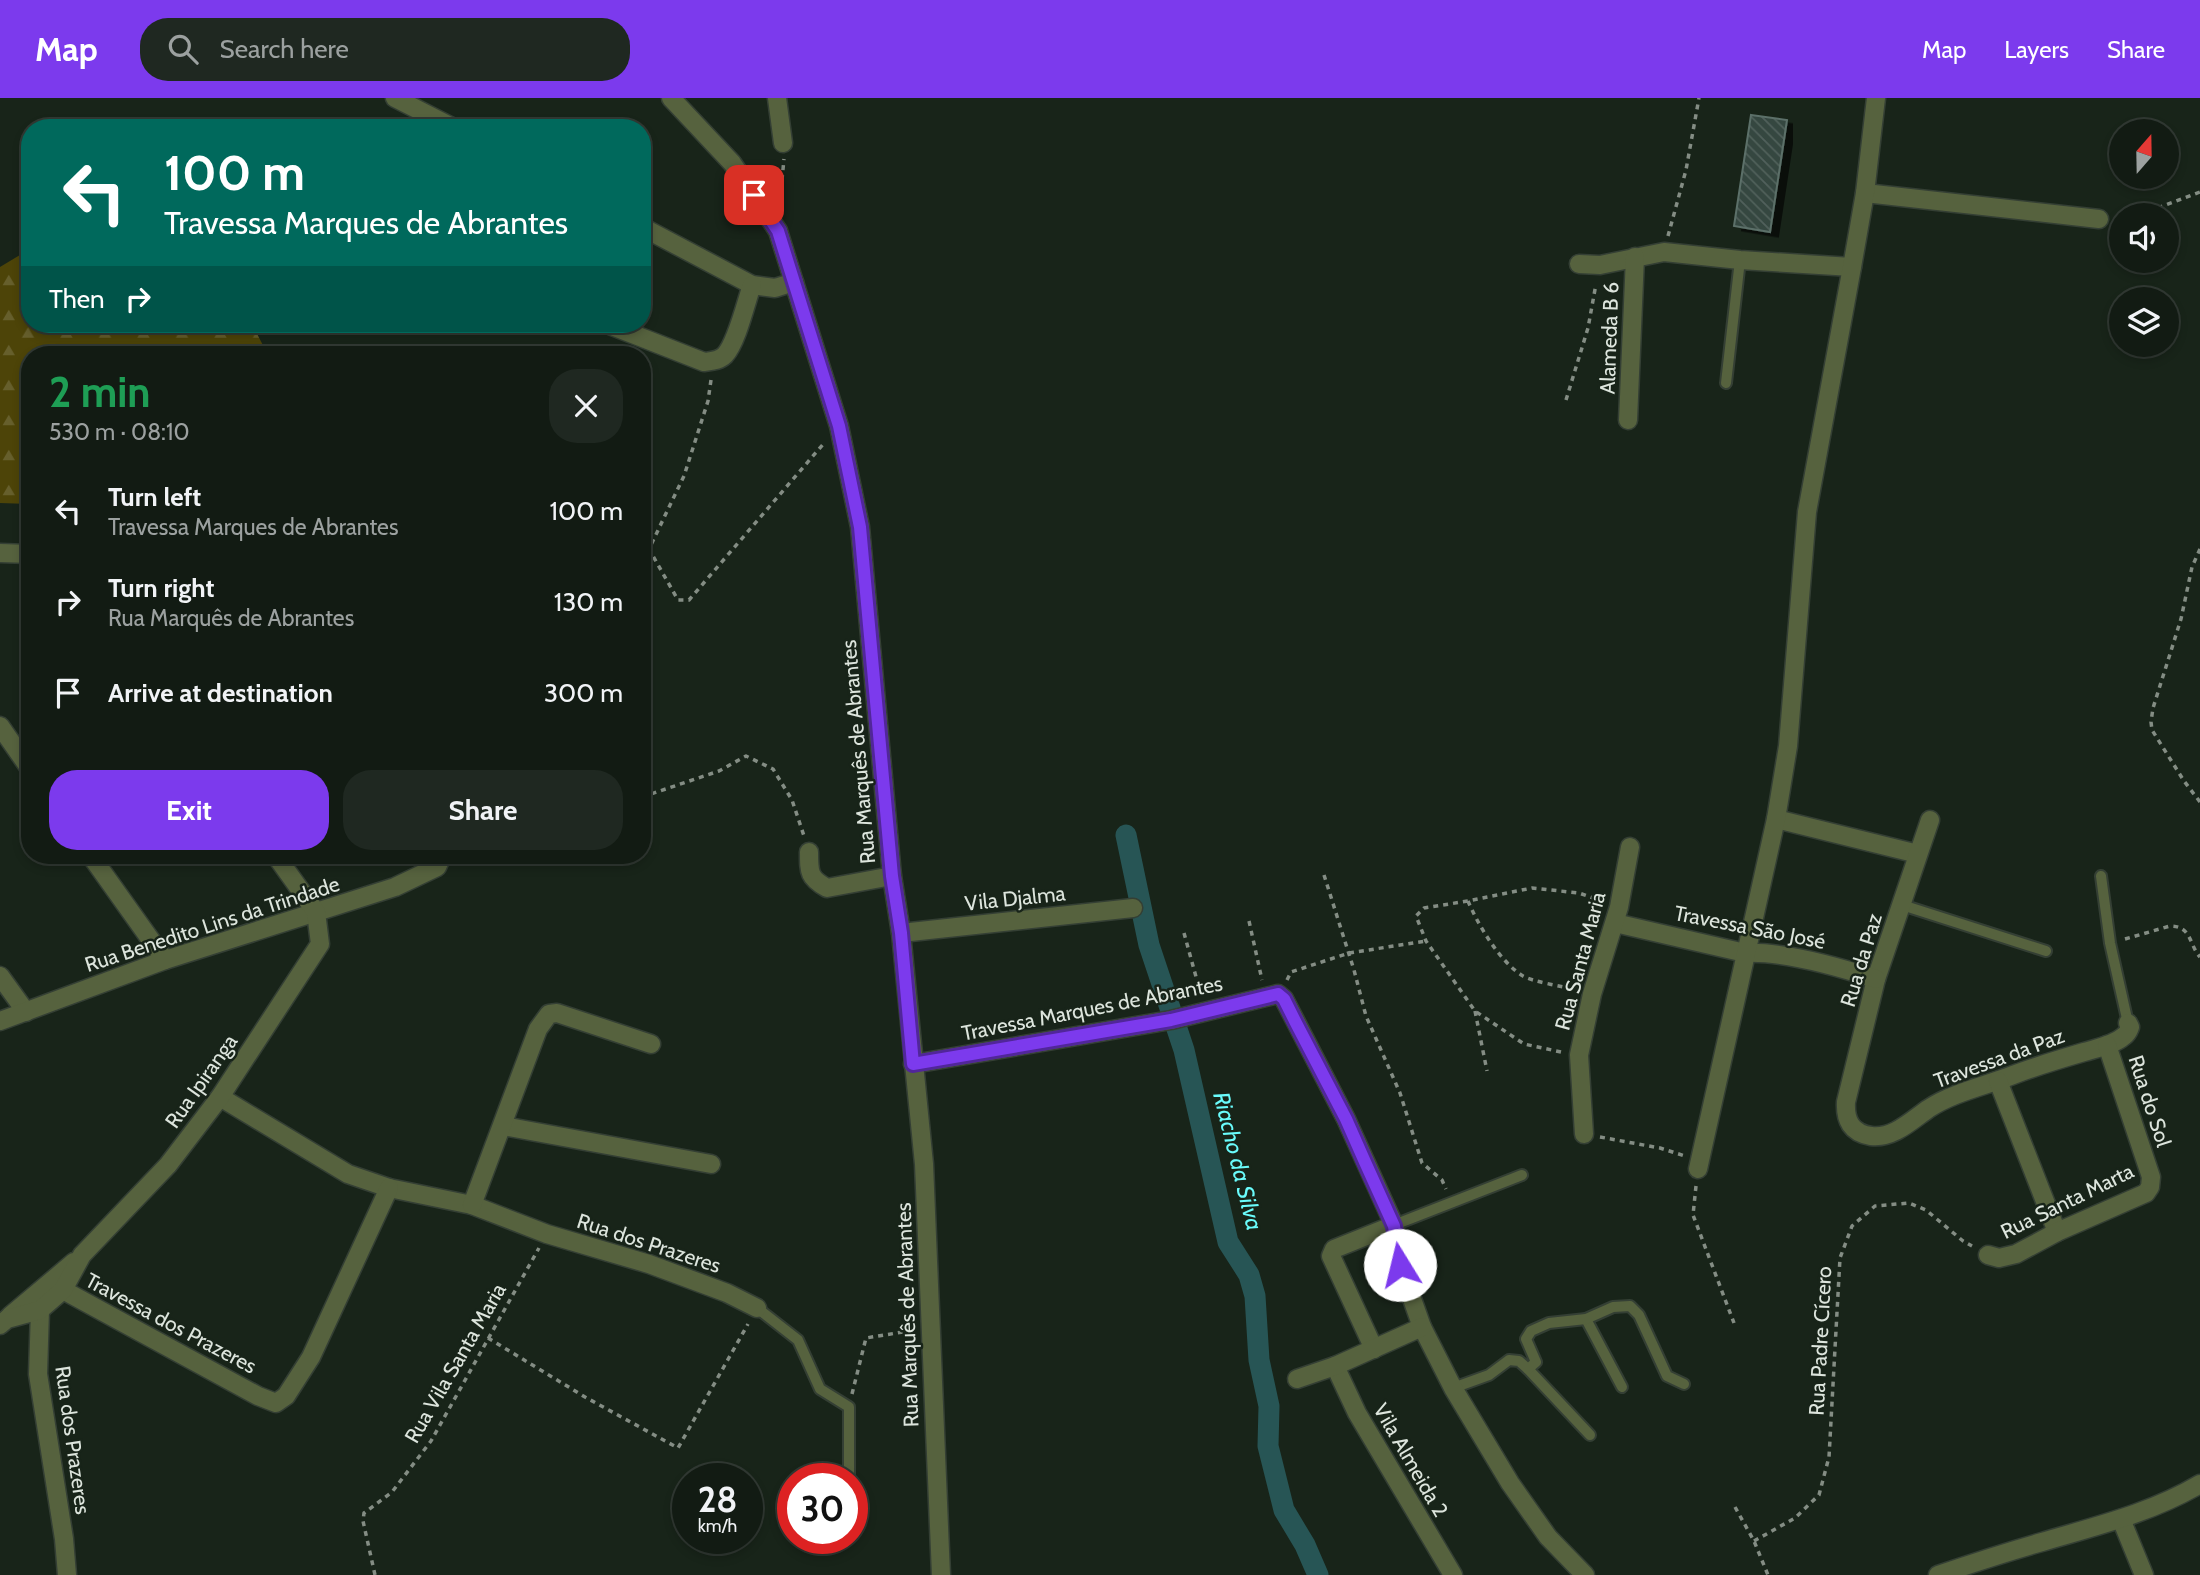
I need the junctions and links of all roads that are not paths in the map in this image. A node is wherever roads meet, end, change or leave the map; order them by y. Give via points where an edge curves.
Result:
1 (395, 98) edge
2 (671, 98) edge
3 (777, 98) edge
4 (1876, 98) edge
5 (436, 119) edge
6 (783, 143) road end
7 (1864, 194) junction
8 (2099, 219) dead end
9 (651, 232) edge
10 (1635, 257) junction
11 (1740, 260) junction
12 (1579, 264) dead end
13 (1852, 267) junction
14 (794, 282) junction
15 (752, 285) junction
16 (630, 333) edge
17 (1726, 383) dead end
18 (1628, 420) dead end
19 (0, 553) edge
20 (21, 554) edge
21 (0, 726) edge
22 (21, 756) edge
23 (1776, 819) junction
24 (1930, 820) dead end
25 (1630, 847) dead end
26 (809, 852) road end
27 (1918, 854) junction
28 (97, 864) edge
29 (282, 864) edge
30 (434, 864) edge
31 (892, 876) junction
32 (2101, 876) dead end
33 (1902, 905) junction
34 (1133, 908) dead end
35 (316, 912) junction
36 (1617, 915) junction
37 (901, 933) junction
38 (2046, 951) dead end
39 (1745, 953) junction
40 (165, 960) junction
41 (0, 976) edge
42 (1877, 979) junction
43 (26, 1012) junction
44 (0, 1021) edge
45 (2128, 1023) joint
46 (651, 1044) dead end
47 (2107, 1045) junction
48 (913, 1064) junction
49 (1998, 1081) junction
50 (220, 1097) junction
51 (1845, 1116) joint
52 (503, 1126) junction
53 (1584, 1134) road end
54 (711, 1164) dead end
55 (1698, 1169) road end
56 (2149, 1171) joint
57 (1522, 1175) dead end
58 (390, 1188) junction
59 (472, 1205) junction
60 (1394, 1226) junction
61 (2057, 1232) junction
62 (82, 1255) junction
63 (1988, 1255) road end
64 (63, 1290) junction
65 (757, 1308) joint
66 (40, 1310) junction
67 (1586, 1319) junction
68 (3, 1322) edge
69 (1422, 1327) junction
70 (1374, 1349) junction
71 (1335, 1366) junction
72 (1528, 1369) junction
73 (1297, 1379) dead end
74 (1684, 1384) dead end
75 (1622, 1387) dead end
76 (1453, 1388) junction
77 (1590, 1435) dead end
78 (849, 1463) edge
79 (2200, 1484) edge
80 (2121, 1519) junction
81 (1450, 1574) edge
82 (67, 1575) edge
83 (941, 1575) edge
84 (1585, 1575) edge
85 (1938, 1575) edge
86 (2144, 1575) edge

1 - 5 street
2 - 14 street, Rua Marquês de Abrantes via 732,163 778,231
3 - 6 street
4 - 7 street
7 - 8 street
7 - 13 street
9 - 15 street
10 - 11 street via 1664,252
10 - 12 street via 1600,265
10 - 18 street, Alameda B 6
11 - 13 street
11 - 17 lane
13 - 23 street via 1807,512 1788,746
14 - 15 street via 775,288
14 - 31 street, Rua Marquês de Abrantes via 839,426 860,527
15 - 16 street via 737,331 725,355 715,361 704,362
19 - 20 street
21 - 22 street
23 - 27 street
23 - 39 street
24 - 27 street, Rua da Paz
25 - 36 street, Rua Santa Maria
26 - 31 street via 814,881 827,888
27 - 33 street, Rua da Paz
28 - 40 street
29 - 35 street
30 - 35 street, Rua Benedito Lins da Trindade via 395,887
31 - 37 street, Rua Marquês de Abrantes
32 - 45 lane
33 - 38 lane
33 - 42 street, Rua da Paz
34 - 37 street, Vila Djalma
35 - 40 street, Rua Benedito Lins da Trindade
35 - 50 street, Rua Ipiranga via 320,944
36 - 39 street, Travessa São José
36 - 53 street, Rua Santa Maria via 1579,1055
37 - 48 street, Rua Marquês de Abrantes
39 - 42 street, Travessa São José via 1763,952
39 - 55 street
40 - 43 street, Rua Benedito Lins da Trindade
41 - 43 street
42 - 51 street, Rua da Paz
43 - 44 street, Rua Benedito Lins da Trindade
45 - 47 street, Travessa da Paz via 2126,1035
46 - 52 street via 549,1014 538,1029
47 - 49 street, Travessa da Paz
47 - 56 street, Rua do Sol
48 - 60 street, Travessa Marques de Abrantes via 1171,1020 1272,995 1284,999
48 - 83 street, Rua Marquês de Abrantes via 924,1164
49 - 51 street, Travessa da Paz via 1946,1099 1880,1136 1861,1133
49 - 61 street
50 - 58 street, Rua dos Prazeres via 348,1174
50 - 62 street, Rua Ipiranga via 168,1166
52 - 54 street
52 - 59 street
56 - 61 street, Rua Santa Marta via 2146,1193
57 - 60 lane
58 - 59 street, Rua dos Prazeres
58 - 64 street, Travessa dos Prazeres via 311,1357 286,1396 276,1402
59 - 65 street, Rua dos Prazeres via 547,1234 649,1264
60 - 69 street via 1400,1265
60 - 70 street via 1331,1255
61 - 63 street, Rua Santa Marta via 2016,1254
62 - 64 street, Rua Ipiranga
62 - 68 street, Rua Ipiranga
64 - 66 street, Rua Ipiranga
65 - 78 lane, Rua dos Prazeres via 798,1340 820,1390 849,1407
66 - 68 street, Rua Ipiranga
66 - 82 street, Rua dos Prazeres via 38,1374
67 - 72 lane via 1549,1323 1531,1331 1526,1339 1535,1362
67 - 74 lane via 1613,1307 1630,1306 1639,1315 1667,1376
67 - 75 lane
69 - 70 street
69 - 76 street
70 - 71 street
71 - 73 street
71 - 81 street, Vila Almeida 2
72 - 76 lane via 1509,1360 1489,1375
72 - 77 lane
76 - 84 street via 1525,1505
79 - 80 street
80 - 85 street
80 - 86 street

